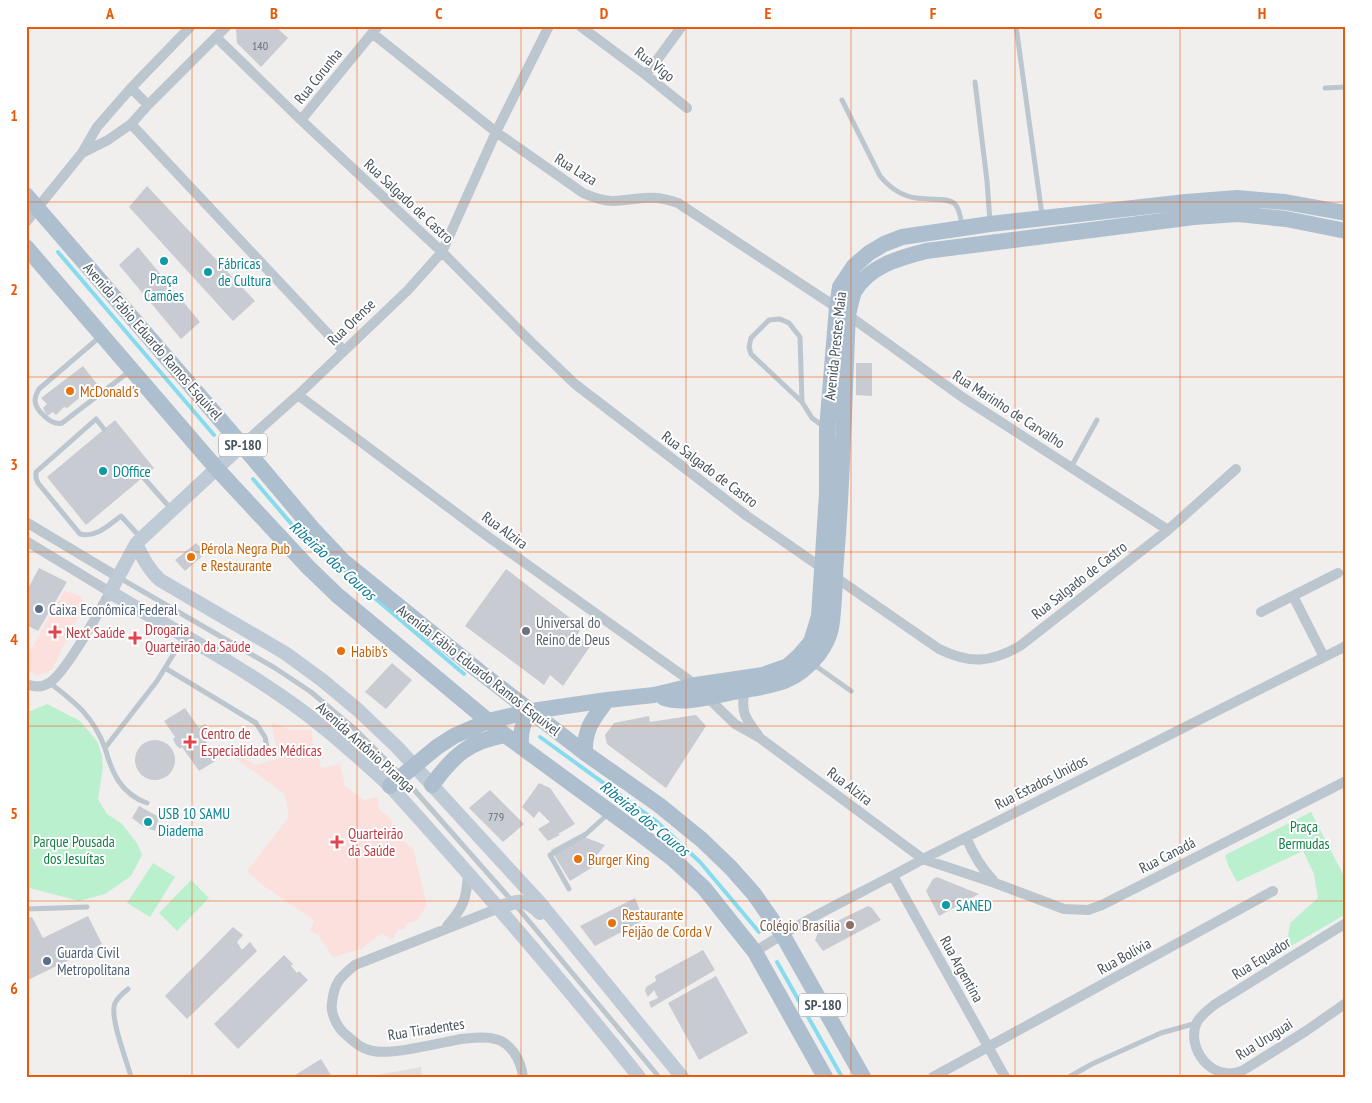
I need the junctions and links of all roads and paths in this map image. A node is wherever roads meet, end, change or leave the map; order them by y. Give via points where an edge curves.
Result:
1 (191, 26) edge
2 (227, 26) edge
3 (549, 26) edge
4 (580, 26) edge
5 (682, 26) edge
6 (1016, 26) edge
7 (375, 30) edge
8 (217, 38) junction
9 (646, 75) junction
10 (976, 82) dead end
11 (1346, 87) edge
12 (131, 88) junction
13 (1325, 88) dead end
14 (842, 100) dead end
15 (148, 105) junction
16 (686, 108) dead end
17 (301, 120) junction
18 (131, 124) junction
19 (496, 132) junction
20 (82, 153) junction
21 (26, 195) edge
22 (38, 207) junction
23 (1346, 213) edge
24 (1043, 218) junction
25 (26, 222) edge
26 (990, 224) junction
27 (962, 228) junction
28 (1346, 231) edge
29 (26, 246) edge
30 (442, 252) junction
31 (842, 311) junction
32 (101, 335) junction
33 (344, 351) junction
34 (131, 370) junction
35 (298, 396) junction
36 (802, 402) junction
37 (1097, 420) dead end
38 (104, 429) dead end
39 (835, 429) junction
40 (242, 445) junction
41 (1071, 467) junction
42 (217, 469) junction
43 (1236, 469) dead end
44 (143, 477) dead end
45 (172, 510) junction
46 (26, 522) edge
47 (1168, 530) junction
48 (26, 541) edge
49 (139, 541) junction
50 (828, 572) junction
51 (1338, 573) dead end
52 (118, 577) junction
53 (110, 592) junction
54 (1294, 596) junction
55 (1261, 612) dead end
56 (184, 636) junction
57 (1346, 646) edge
58 (1324, 657) junction
59 (806, 659) junction
60 (165, 668) junction
61 (50, 683) junction
62 (26, 684) edge
63 (745, 690) junction
64 (702, 691) junction
65 (850, 692) dead end
66 (607, 700) junction
67 (532, 711) junction
68 (488, 721) junction
69 (505, 735) junction
70 (760, 738) junction
71 (267, 747) dead end
72 (521, 747) junction
73 (105, 748) junction
74 (586, 753) junction
75 (402, 776) junction
76 (1346, 781) edge
77 (432, 785) junction
78 (147, 803) dead end
79 (610, 812) junction
80 (966, 837) junction
81 (923, 859) junction
82 (468, 872) junction
83 (892, 876) junction
84 (995, 883) junction
85 (569, 889) dead end
86 (1273, 892) dead end
87 (513, 902) junction
88 (87, 907) dead end
89 (499, 908) junction
90 (26, 909) edge
91 (1346, 923) edge
92 (444, 929) junction
93 (782, 934) junction
94 (572, 942) junction
95 (755, 952) junction
96 (128, 989) dead end
97 (1346, 1003) edge
98 (1197, 1023) junction
99 (989, 1046) junction
100 (132, 1077) edge
101 (523, 1077) edge
102 (638, 1077) edge
103 (659, 1077) edge
104 (682, 1077) edge
105 (825, 1077) edge
106 (863, 1077) edge
107 (933, 1077) edge
108 (1005, 1077) edge
109 (1069, 1077) edge

1 - 12 street
2 - 8 street
3 - 19 street, Rua Orense
4 - 9 street, Rua Vigo
5 - 9 street
6 - 24 lane
7 - 17 street, Rua Corunha
7 - 19 street, Rua Laza
8 - 15 street
8 - 17 street, Rua Salgado de Castro
9 - 16 street, Rua Vigo
10 - 26 lane
11 - 13 lane
12 - 15 street
12 - 20 street via 97,128
14 - 27 lane via 888,186 915,198 954,203 959,210
15 - 18 street
17 - 30 street, Rua Salgado de Castro
18 - 20 street
18 - 33 street
19 - 30 street, Rua Orense
19 - 31 street, Rua Laza via 583,193 597,199 612,201 649,196 678,203
20 - 22 street
21 - 22 main road, Avenida Fábio Eduardo Ramos Esquível / SP-180
22 - 25 street
22 - 40 main road, Avenida Fábio Eduardo Ramos Esquível / SP-180
23 - 24 main road, Avenida Prestes Maia via 1285,202 1237,198
24 - 26 main road, Avenida Prestes Maia
26 - 27 main road, Avenida Prestes Maia
27 - 31 main road, Avenida Prestes Maia via 902,237 869,253 854,266 840,287
28 - 31 main road, Avenida Prestes Maia via 1238,214 926,251 880,266 866,277
29 - 32 main road, Avenida Fábio Eduardo Ramos Esquível / SP-180
30 - 33 street, Rua Orense via 408,290
30 - 50 street, Rua Salgado de Castro via 575,384 732,505
31 - 39 main road, Avenida Prestes Maia
31 - 41 street, Rua Marinho de Carvalho via 962,397
32 - 34 main road, Avenida Fábio Eduardo Ramos Esquível / SP-180
32 - 34 lane via 40,389 35,397 38,407 51,422 62,423
33 - 35 street, Rua Orense
34 - 42 main road, Avenida Fábio Eduardo Ramos Esquível / SP-180
35 - 40 street, Rua Orense
35 - 64 street, Rua Alzira
36 - 36 lane via 800,337 789,323 780,319 769,320 751,338 751,354
36 - 39 lane via 812,418
37 - 41 lane
38 - 49 lane via 96,419 36,472 36,478 80,534 101,532 121,516
39 - 50 main road, Avenida Prestes Maia via 841,486
40 - 42 main road, Rua Orense
40 - 67 main road, Avenida Fábio Eduardo Ramos Esquível / SP-180 via 343,561
41 - 47 street, Rua Marinho de Carvalho
42 - 45 main road, Rua Orense
42 - 68 main road, Avenida Fábio Eduardo Ramos Esquível / SP-180 via 337,595
43 - 47 street, Rua Salgado de Castro
44 - 45 lane
45 - 49 main road, Rua Orense
46 - 52 street
47 - 50 street, Rua Salgado de Castro via 1020,646 986,660 969,660 939,649
48 - 53 street, Avenida Antônio Piranga
49 - 52 main road, Rua Orense
49 - 75 main road, Avenida Antônio Piranga via 146,563 160,580 284,653 358,710
50 - 59 main road, Avenida Prestes Maia via 834,602 830,629 826,643
51 - 54 street
52 - 53 main road, Rua Orense
52 - 75 lane via 311,692 356,730
53 - 56 main road, Avenida Antônio Piranga
53 - 61 street via 66,665
54 - 55 street
54 - 58 street
56 - 60 lane
56 - 75 main road, Avenida Antônio Piranga via 300,709 335,737
57 - 58 street, Rua Estados Unidos
58 - 80 street, Rua Estados Unidos
59 - 63 main road, Avenida Prestes Maia via 789,681
59 - 64 main road, Avenida Prestes Maia via 763,675 717,682 709,690
59 - 65 lane
60 - 71 lane via 256,723
60 - 73 lane
61 - 62 street via 37,688
61 - 73 lane via 79,705 98,730
63 - 64 main road, Avenida Prestes Maia
63 - 70 street, Rua Alzira via 743,712
64 - 66 main road, Avenida Prestes Maia via 672,701 654,696
64 - 70 street, Rua Alzira via 734,724
66 - 67 main road, Avenida Prestes Maia
66 - 74 main road via 586,735
67 - 68 main road, Avenida Prestes Maia
67 - 72 main road via 522,728
67 - 74 main road, Avenida Fábio Eduardo Ramos Esquível / SP-180
68 - 69 main road, Avenida Fábio Eduardo Ramos Esquível / SP-180
68 - 75 main road, Avenida Prestes Maia via 454,736
69 - 72 main road, Avenida Fábio Eduardo Ramos Esquível / SP-180
69 - 77 main road via 489,738 463,750
70 - 81 street, Rua Alzira
72 - 79 main road, Avenida Fábio Eduardo Ramos Esquível / SP-180
73 - 78 lane via 116,779 136,799
74 - 93 main road, Avenida Fábio Eduardo Ramos Esquível / SP-180 via 702,840 743,881
75 - 77 main road, Avenida Antônio Piranga
75 - 82 main road, Avenida Antônio Piranga
75 - 87 lane
76 - 84 street, Rua Canadá via 1088,910 1064,909
77 - 94 main road, Avenida Antônio Piranga
79 - 85 lane via 586,834 550,855
79 - 95 main road, Avenida Fábio Eduardo Ramos Esquível / SP-180 via 695,879
80 - 81 street, Rua Estados Unidos
80 - 84 street, Rua Canadá via 973,856
81 - 83 street, Rua Estados Unidos
81 - 84 street, Rua Canadá
82 - 89 main road, Avenida Antônio Piranga
82 - 92 street, Rua Tiradentes via 464,902
83 - 93 street, Rua Estados Unidos
83 - 99 street, Rua Argentina
86 - 99 street, Rua Bolívia
87 - 89 main road
87 - 94 main road via 523,902 536,909
87 - 103 lane
88 - 90 lane
89 - 92 street, Rua Tiradentes
89 - 102 main road, Avenida Antônio Piranga
91 - 98 street, Rua Equador via 1214,1005
92 - 101 street, Rua Tiradentes via 346,973 334,989 331,1008 340,1030 355,1044 375,1052 475,1037 495,1038 514,1052
93 - 95 street, Rua Estados Unidos
93 - 106 main road, Avenida Fábio Eduardo Ramos Esquível / SP-180
94 - 104 main road, Avenida Antônio Piranga
95 - 105 main road, Avenida Fábio Eduardo Ramos Esquível / SP-180
96 - 100 lane via 115,1003 113,1012
97 - 98 street, Rua Uruguai via 1242,1071 1228,1075 1213,1070 1202,1057 1194,1037
98 - 109 lane via 1160,1033
99 - 107 street, Rua Bolívia
99 - 108 street, Rua Argentina

